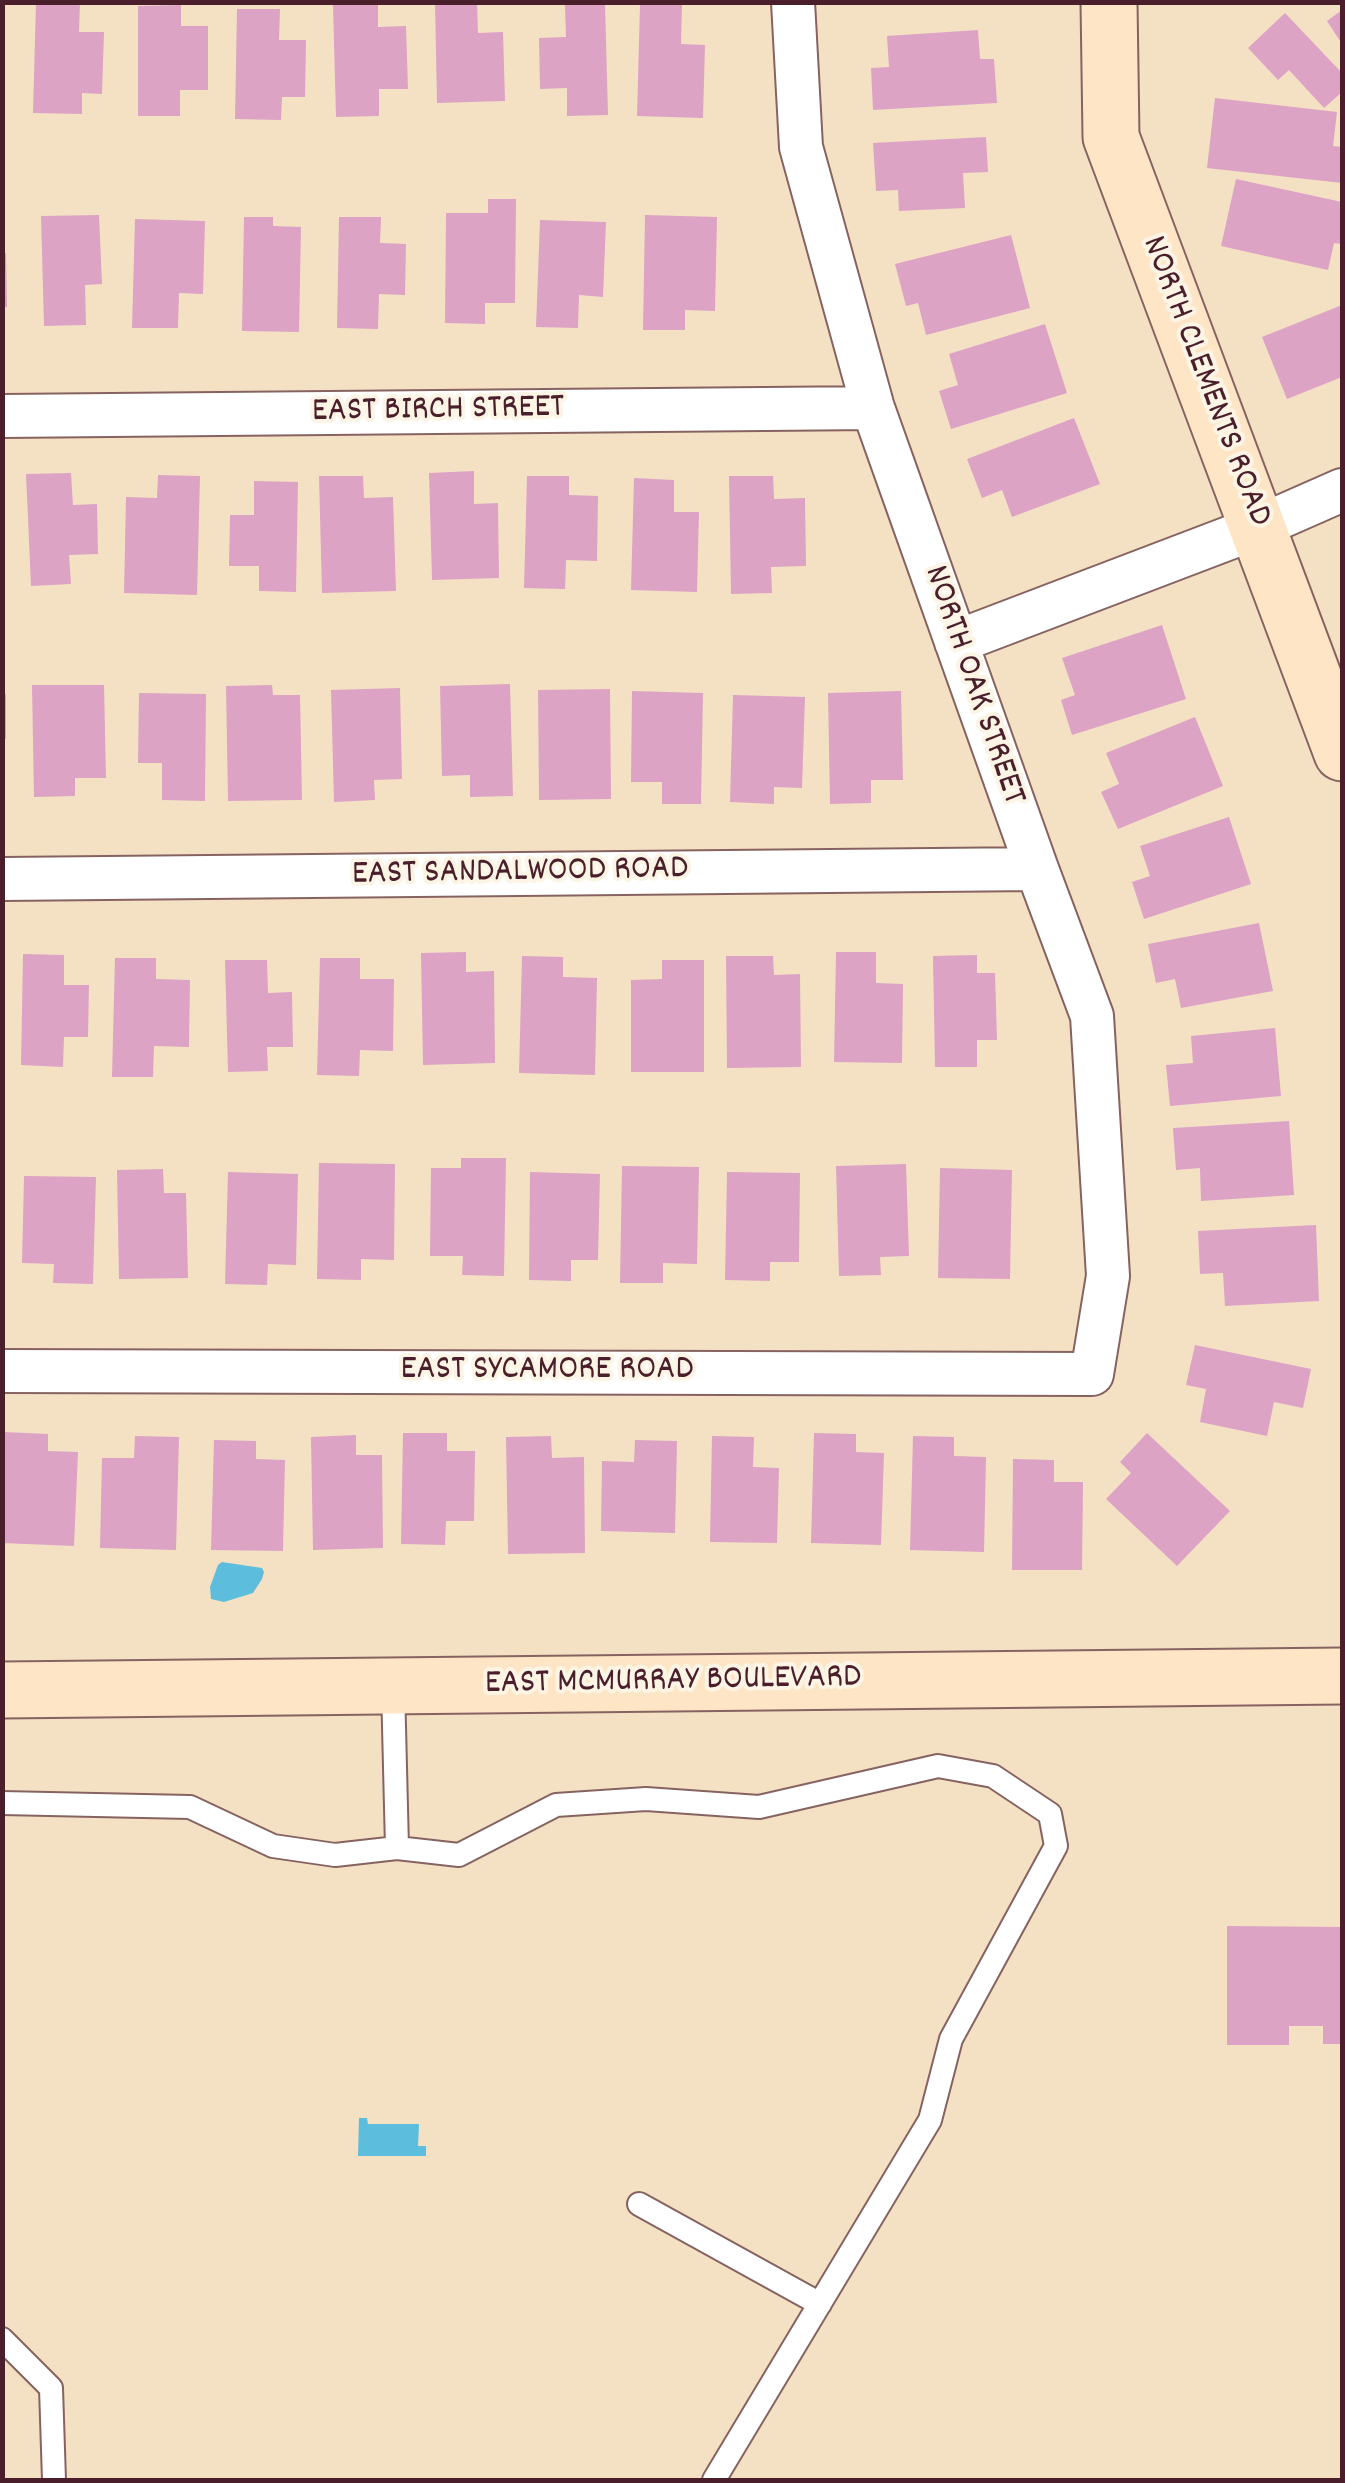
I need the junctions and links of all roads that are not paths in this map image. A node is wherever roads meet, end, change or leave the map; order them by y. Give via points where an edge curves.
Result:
1 (793, 2) edge
2 (1109, 2) edge
3 (873, 408) junction
4 (2, 416) edge
5 (1342, 490) edge
6 (1258, 527) junction
7 (956, 642) junction
8 (1342, 753) edge
9 (1037, 869) junction
10 (2, 879) edge
11 (2, 1371) edge
12 (1092, 1374) joint
13 (1342, 1676) edge
14 (393, 1686) junction
15 (2, 1690) edge
16 (2, 1803) edge
17 (396, 1848) junction
18 (639, 2204) dead end
19 (820, 2304) junction
20 (2, 2339) edge
21 (54, 2480) edge
22 (714, 2480) edge

1 - 3 street, NORTH OAK STREET via 802,147
2 - 6 street, NORTH CLEMENTS ROAD via 1112,138
3 - 4 street, EAST BIRCH STREET
3 - 7 street, NORTH OAK STREET
5 - 6 street
6 - 7 street
6 - 8 street, NORTH CLEMENTS ROAD
7 - 9 street, NORTH OAK STREET
9 - 10 street, EAST SANDALWOOD ROAD
9 - 12 street, NORTH OAK STREET via 1092,1016 1108,1276
11 - 12 street, EAST SYCAMORE ROAD
13 - 14 street, EAST MCMURRAY BOULEVARD
14 - 15 street, EAST MCMURRAY BOULEVARD
14 - 17 lane
16 - 17 lane via 190,1808 273,1846 335,1855
17 - 19 lane via 459,1855 556,1806 646,1799 759,1807 938,1766 993,1776 1050,1814 1056,1846 951,2040 930,2120
18 - 19 lane
19 - 22 lane
20 - 21 lane via 52,2388

